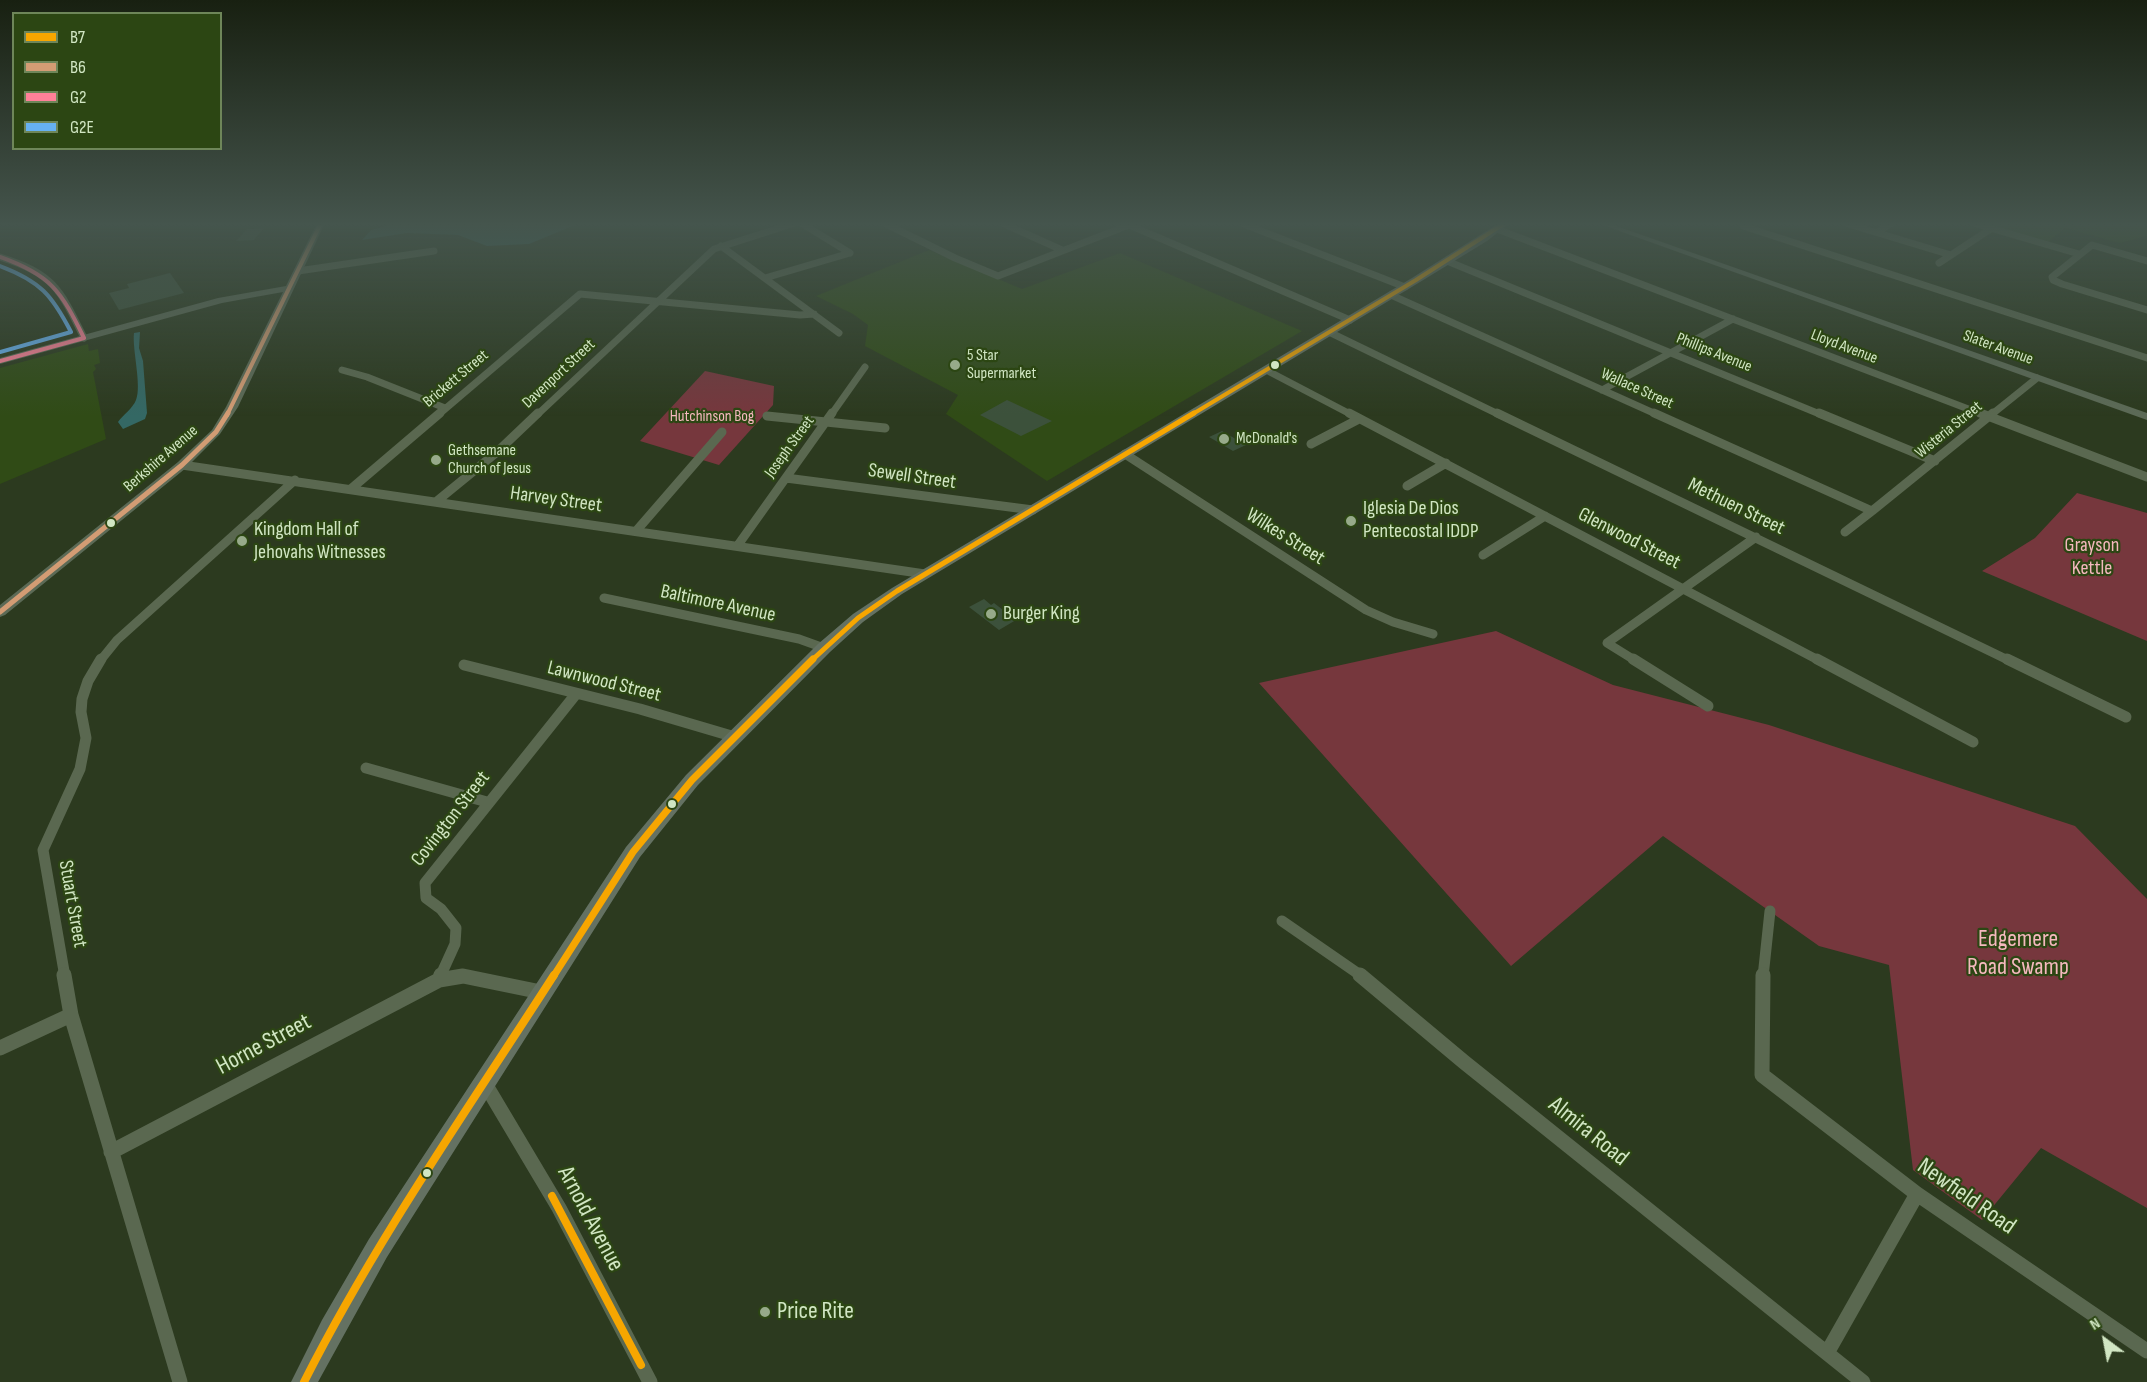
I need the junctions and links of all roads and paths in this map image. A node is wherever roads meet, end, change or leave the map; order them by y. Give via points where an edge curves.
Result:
1 (56, 287) edge
2 (672, 287) edge
3 (778, 287) edge
4 (1276, 287) edge
5 (1405, 287) edge
6 (1513, 287) edge
7 (1654, 287) edge
8 (1784, 287) edge
9 (1931, 287) edge
10 (2076, 287) edge
11 (290, 288) joint
12 (1391, 295) junction
13 (657, 301) junction
14 (2147, 310) edge
15 (814, 314) junction
16 (1733, 319) junction
17 (1350, 320) junction
18 (1329, 332) junction
19 (839, 333) dead end
20 (84, 338) junction
21 (1670, 351) junction
22 (2147, 358) edge
23 (0, 361) edge
24 (866, 367) dead end
25 (342, 370) dead end
26 (1266, 370) junction
27 (2037, 378) junction
28 (1602, 390) junction
29 (445, 408) junction
30 (767, 416) dead end
31 (1988, 417) junction
32 (2147, 417) edge
33 (1359, 419) junction
34 (825, 424) junction
35 (885, 428) dead end
36 (722, 432) dead end
37 (1311, 444) dead end
38 (1125, 454) junction
39 (1935, 460) junction
40 (1446, 463) junction
41 (182, 465) junction
42 (2147, 477) edge
43 (786, 478) junction
44 (295, 480) junction
45 (1407, 486) dead end
46 (352, 488) junction
47 (437, 501) junction
48 (1876, 508) junction
49 (1033, 510) junction
50 (1545, 516) junction
51 (637, 530) junction
52 (1845, 532) dead end
53 (1756, 537) junction
54 (738, 546) junction
55 (1484, 555) dead end
56 (925, 574) junction
57 (1683, 588) junction
58 (604, 598) dead end
59 (0, 612) edge
60 (1433, 634) dead end
61 (824, 648) junction
62 (464, 665) dead end
63 (576, 694) junction
64 (1708, 706) dead end
65 (2126, 717) dead end
66 (735, 737) junction
67 (1973, 742) dead end
68 (366, 768) dead end
69 (488, 802) junction
70 (1770, 911) dead end
71 (1282, 921) dead end
72 (439, 980) junction
73 (541, 992) junction
74 (71, 1015) junction
75 (0, 1048) edge
76 (484, 1082) junction
77 (111, 1152) junction
78 (1917, 1194) junction
79 (2147, 1351) edge
80 (1827, 1353) junction
81 (180, 1382) edge
82 (304, 1382) edge
83 (650, 1382) edge
84 (1863, 1382) edge

1 - 20 street
2 - 13 street, Davenport Street
3 - 15 street
4 - 17 street
5 - 12 main road
6 - 21 street, Phillips Avenue
7 - 16 street, Lloyd Avenue
8 - 27 main road, Slater Avenue
9 - 22 street
10 - 14 street
11 - 20 main road via 241,295
11 - 41 main road, Berkshire Avenue via 232,407 216,432
12 - 17 main road
12 - 28 street, Wallace Street
13 - 15 street
13 - 29 street, Brickett Street via 580,294
13 - 47 street, Davenport Street via 497,452
15 - 19 street
16 - 21 street
16 - 31 street, Lloyd Avenue
17 - 18 main road
18 - 26 main road
18 - 53 street, Methuen Street
20 - 23 main road
21 - 28 street
21 - 39 street, Phillips Avenue
24 - 34 street, Joseph Street
25 - 29 street
26 - 33 street, Glenwood Street
26 - 38 main road
27 - 31 street, Wisteria Street
27 - 32 main road, Slater Avenue
28 - 48 street, Wallace Street
29 - 46 street, Brickett Street
30 - 34 street
31 - 39 street, Wisteria Street
31 - 42 street, Lloyd Avenue
33 - 37 street
33 - 40 street, Glenwood Street
34 - 35 street
34 - 43 street, Joseph Street
36 - 51 street
38 - 49 main road
38 - 60 street, Wilkes Street via 1366,610
39 - 48 street, Wisteria Street
40 - 45 street
40 - 50 street, Glenwood Street
41 - 44 street, Harvey Street
41 - 59 main road, Berkshire Avenue
43 - 49 street, Sewell Street
43 - 54 street, Joseph Street
44 - 46 street, Harvey Street
44 - 74 street, Stuart Street via 117,640 101,658 84,690 81,711 85,750 81,766 43,850
46 - 47 street, Harvey Street
47 - 51 street, Harvey Street
48 - 52 street
49 - 56 main road
50 - 55 street
50 - 57 street, Glenwood Street
51 - 54 street, Harvey Street
53 - 57 street
53 - 65 street, Methuen Street
54 - 56 street, Harvey Street
56 - 61 main road via 858,618
57 - 64 street via 1607,643
57 - 67 street, Glenwood Street
58 - 61 street, Baltimore Avenue via 799,639
61 - 66 main road
62 - 63 street, Lawnwood Street
63 - 66 street, Lawnwood Street
63 - 69 street, Covington Street
66 - 73 main road via 692,780 633,852
68 - 69 street
69 - 72 street, Covington Street via 425,882 426,898 456,928 455,944
70 - 78 street, Newfield Road via 1763,971 1761,1075
71 - 80 street, Almira Road via 1370,982
72 - 73 street via 463,976
72 - 77 street, Horne Street
73 - 76 main road
74 - 75 street
74 - 77 street, Stuart Street
76 - 82 main road via 378,1248
76 - 83 street, Arnold Avenue via 559,1208
77 - 81 street, Stuart Street
78 - 79 street, Newfield Road
78 - 80 street
80 - 84 street, Almira Road

